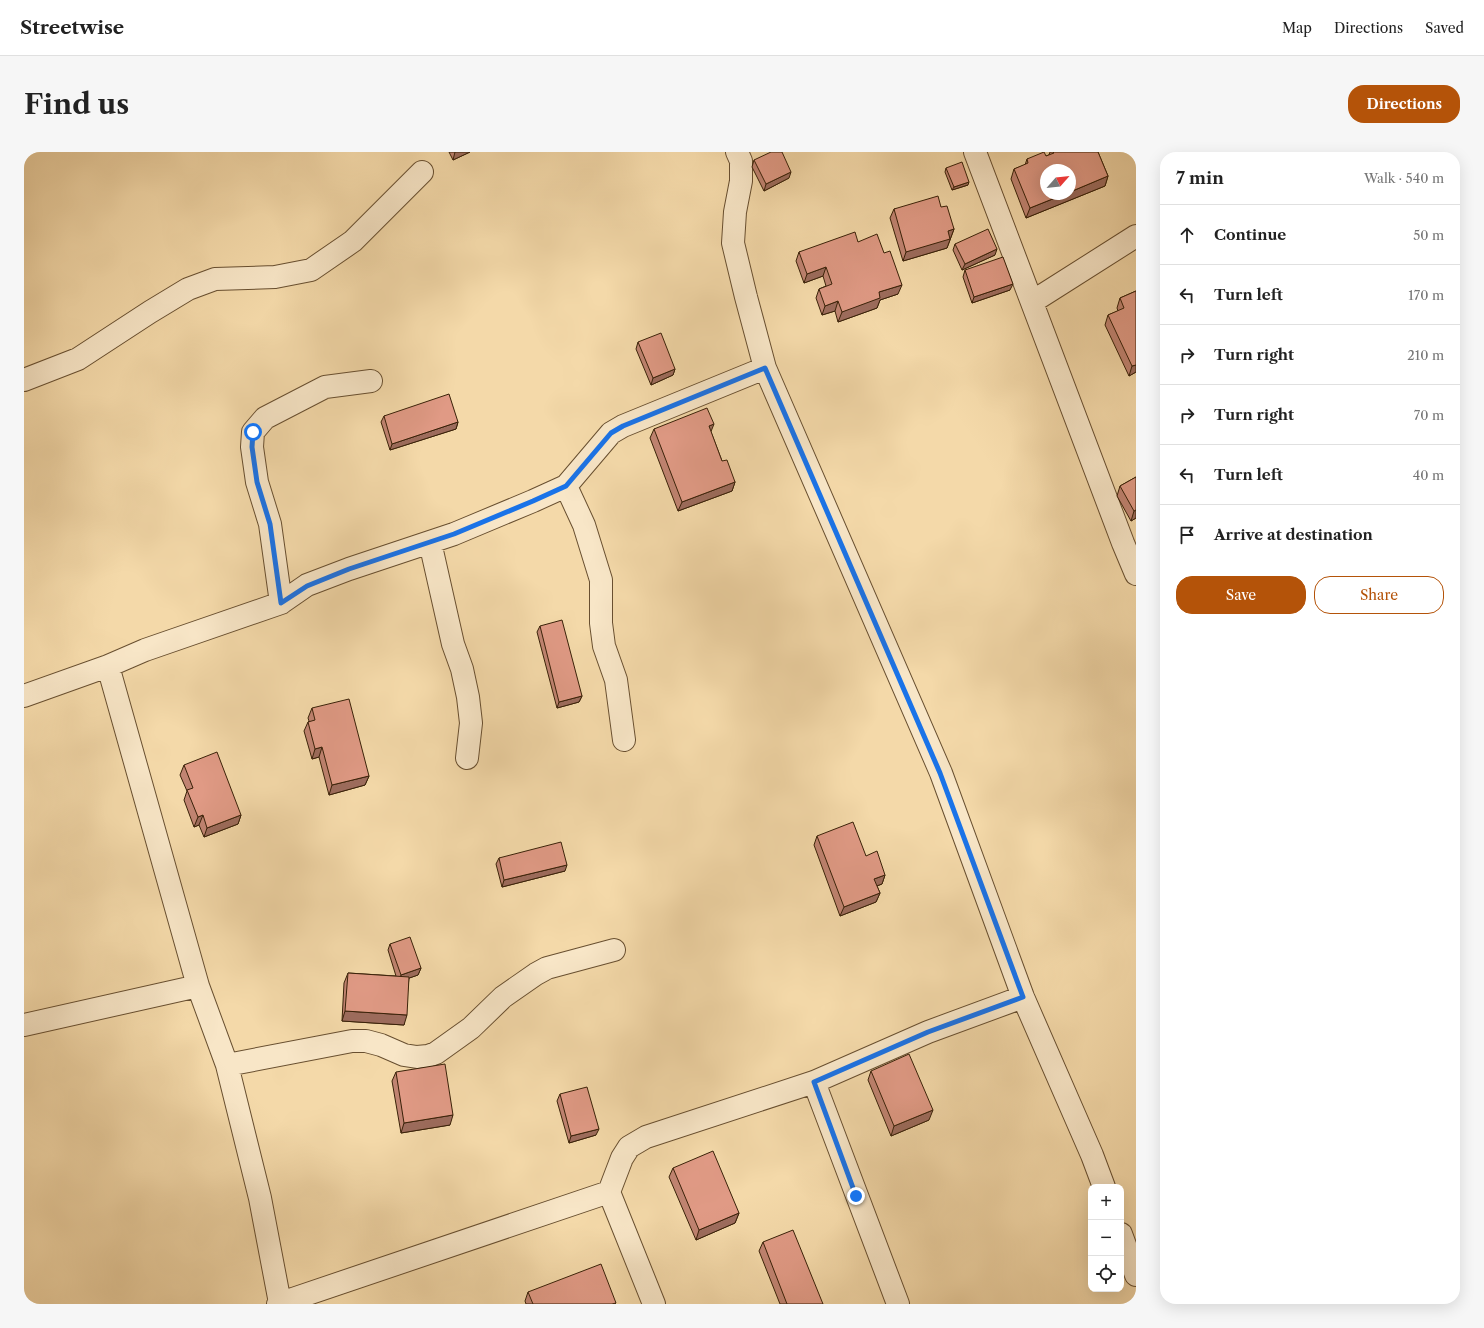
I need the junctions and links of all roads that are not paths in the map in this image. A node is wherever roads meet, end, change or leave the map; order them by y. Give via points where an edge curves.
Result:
1 (737, 152) edge
2 (975, 152) edge
3 (422, 172) dead end
4 (1136, 236) edge
5 (1032, 302) junction
6 (765, 368) junction
7 (24, 380) edge
8 (371, 381) dead end
9 (566, 486) junction
10 (430, 542) junction
11 (1136, 574) edge
12 (281, 603) junction
13 (108, 666) junction
14 (24, 696) edge
15 (624, 740) dead end
16 (467, 758) dead end
17 (614, 950) dead end
18 (198, 986) junction
19 (1023, 997) junction
20 (24, 1025) edge
21 (227, 1065) junction
22 (814, 1082) junction
23 (1103, 1184) edge
24 (609, 1192) junction
25 (1124, 1242) edge
26 (1136, 1275) edge
27 (279, 1304) edge
28 (654, 1304) edge
29 (898, 1304) edge

1 - 6 street via 741,161 741,180 733,243
2 - 5 street
3 - 7 street via 353,241 311,270 275,276 215,279 188,289 78,359
4 - 5 street
5 - 11 street
6 - 9 street via 611,433
6 - 19 street via 940,773
8 - 12 street via 325,387 265,418 253,432 252,447 257,482 270,524
9 - 10 street
9 - 15 street via 584,525 601,580 604,646 616,680
10 - 12 street via 307,586
10 - 16 street via 468,697 470,723
12 - 13 street via 144,650
13 - 14 street
13 - 18 street
17 - 21 street via 547,968 536,974 502,997 471,1028 428,1056 404,1055 381,1045 352,1041
18 - 20 street
18 - 21 street
19 - 22 street via 928,1032
19 - 23 street
21 - 27 street via 260,1198
22 - 24 street via 646,1137 629,1147
22 - 29 street
24 - 27 street
24 - 28 street
25 - 26 street

